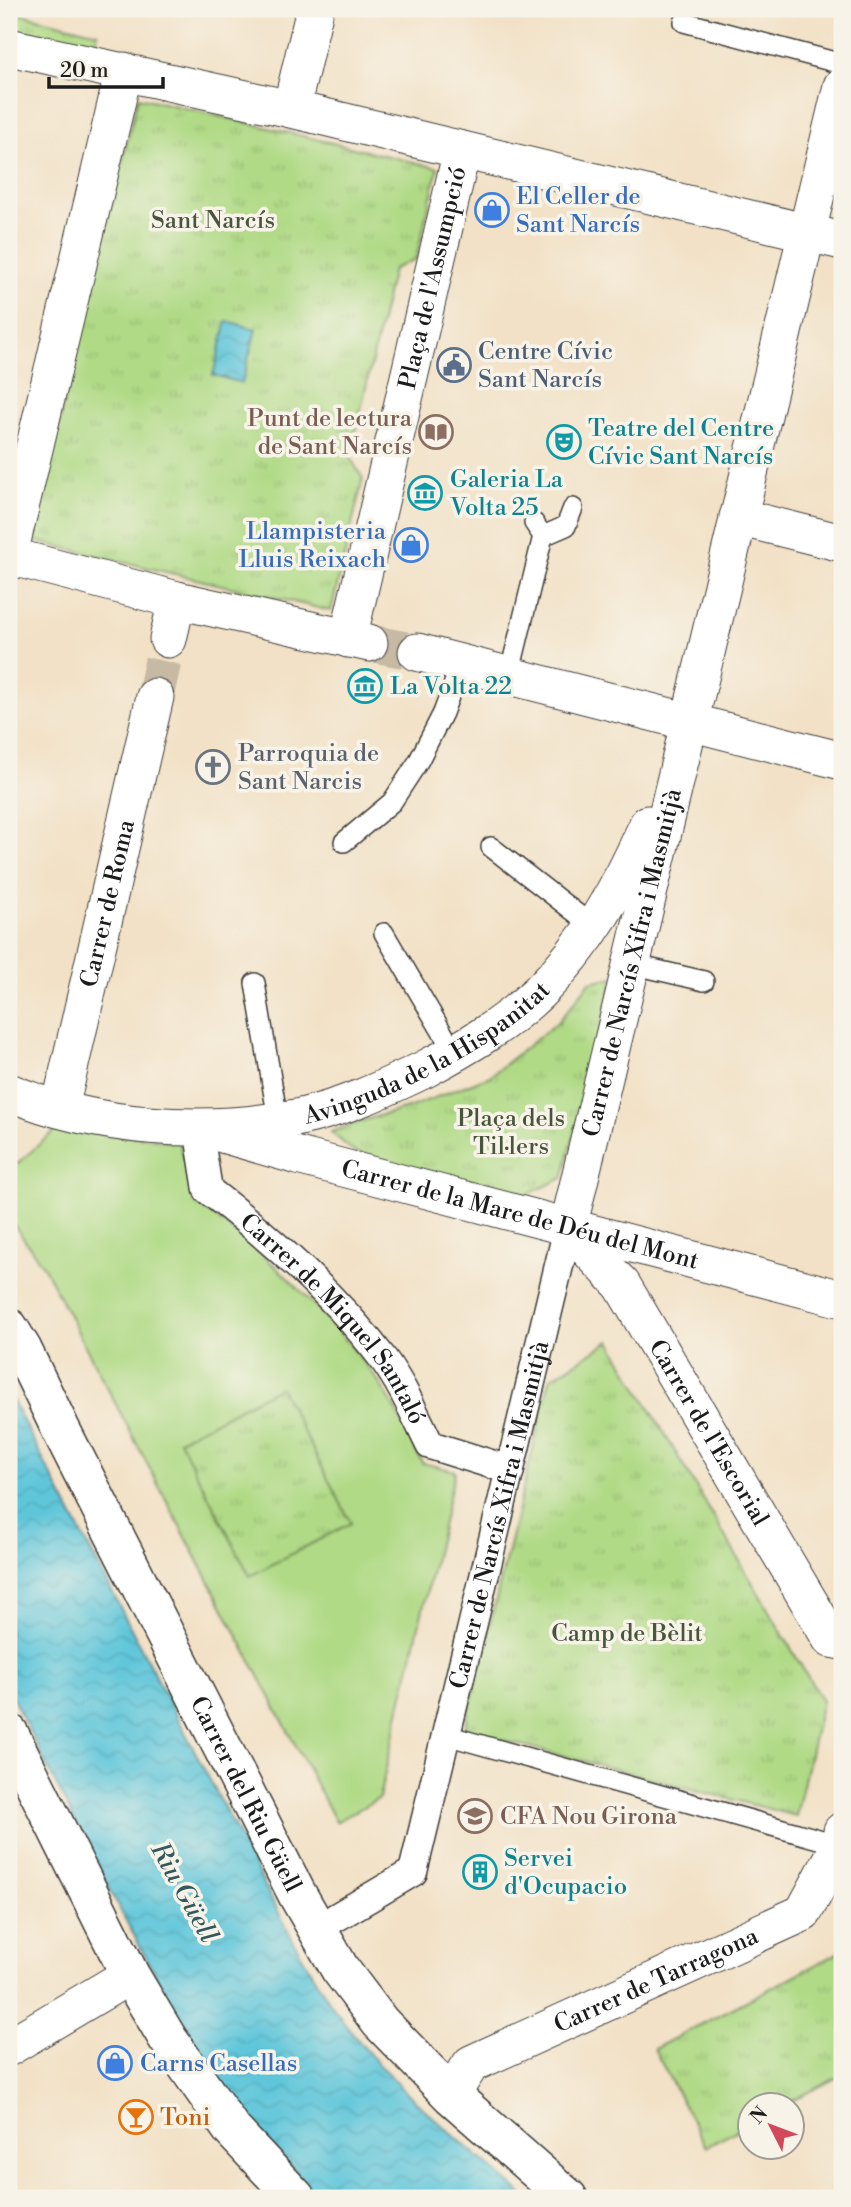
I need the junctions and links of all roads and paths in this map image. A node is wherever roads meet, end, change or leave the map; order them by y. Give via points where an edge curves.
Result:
1 (315, 9) edge
2 (684, 22) dead end
3 (9, 47) edge
4 (842, 64) edge
5 (124, 71) junction
6 (842, 86) edge
7 (291, 109) junction
8 (462, 150) junction
9 (807, 233) junction
10 (842, 241) edge
11 (573, 508) dead end
12 (738, 517) junction
13 (842, 543) edge
14 (9, 555) edge
15 (177, 600) junction
16 (167, 639) tunnel mouth
17 (417, 652) tunnel mouth
18 (461, 664) junction
19 (509, 676) junction
20 (155, 697) tunnel mouth
21 (689, 722) junction
22 (842, 761) edge
23 (344, 842) dead end
24 (491, 847) dead end
25 (594, 927) junction
26 (384, 933) dead end
27 (631, 964) junction
28 (704, 981) dead end
29 (255, 983) dead end
30 (455, 1054) junction
31 (9, 1092) edge
32 (60, 1108) junction
33 (278, 1120) junction
34 (198, 1127) junction
35 (568, 1228) junction
36 (842, 1299) edge
37 (9, 1328) edge
38 (510, 1470) junction
39 (842, 1641) edge
40 (9, 1733) edge
41 (446, 1735) junction
42 (841, 1842) edge
43 (335, 1919) dead end
44 (130, 1975) junction
45 (9, 2047) edge
46 (451, 2095) junction
47 (296, 2198) edge
48 (568, 2198) edge

1 - 7 street
2 - 4 lane
3 - 5 street
5 - 7 street, Plaça de l'Assumpció
5 - 14 street, Plaça de l'Assumpció
6 - 9 street, Carrer de Narcís Xifra i Masmitjà
7 - 8 street, Plaça de l'Assumpció
8 - 9 street
8 - 15 street, Plaça de l'Assumpció via 358,641
9 - 10 street
9 - 12 street, Carrer de Narcís Xifra i Masmitjà
11 - 19 lane via 566,526 539,529
12 - 13 street
12 - 21 street, Carrer de Narcís Xifra i Masmitjà
14 - 15 street, Plaça de l'Assumpció
15 - 16 street
17 - 18 street
18 - 19 street
18 - 23 lane via 443,713 392,802
19 - 21 street
20 - 32 street, Carrer de Roma
21 - 22 street
21 - 25 street, Avinguda de la Hispanitat via 629,867
21 - 27 street, Carrer de Narcís Xifra i Masmitjà
24 - 25 lane
25 - 30 street, Avinguda de la Hispanitat via 538,993
26 - 30 lane
27 - 28 lane
27 - 35 street, Carrer de Narcís Xifra i Masmitjà
29 - 33 lane
30 - 33 street, Avinguda de la Hispanitat via 359,1098
31 - 32 street, Avinguda de la Hispanitat
32 - 34 street, Avinguda de la Hispanitat via 115,1122
33 - 34 street, Avinguda de la Hispanitat
34 - 35 street, Carrer de la Mare de Déu del Mont
34 - 38 street, Carrer de Miquel Santaló via 208,1190 277,1244 318,1284 385,1361 430,1445
35 - 36 street, Carrer de la Mare de Déu del Mont
35 - 38 street, Carrer de Narcís Xifra i Masmitjà
35 - 39 street, Carrer de l'Escorial via 622,1284 831,1639
37 - 46 street, Carrer del Riu Güell via 297,1894 340,1969 380,2022
38 - 41 street, Carrer de Narcís Xifra i Masmitjà
40 - 44 street
41 - 42 lane
41 - 43 street, Carrer de Narcís Xifra i Masmitjà via 413,1872
42 - 46 street, Carrer de Tarragona via 803,1913 471,2064
44 - 45 street
44 - 47 street via 232,2130
46 - 48 street, Carrer del Riu Güell

